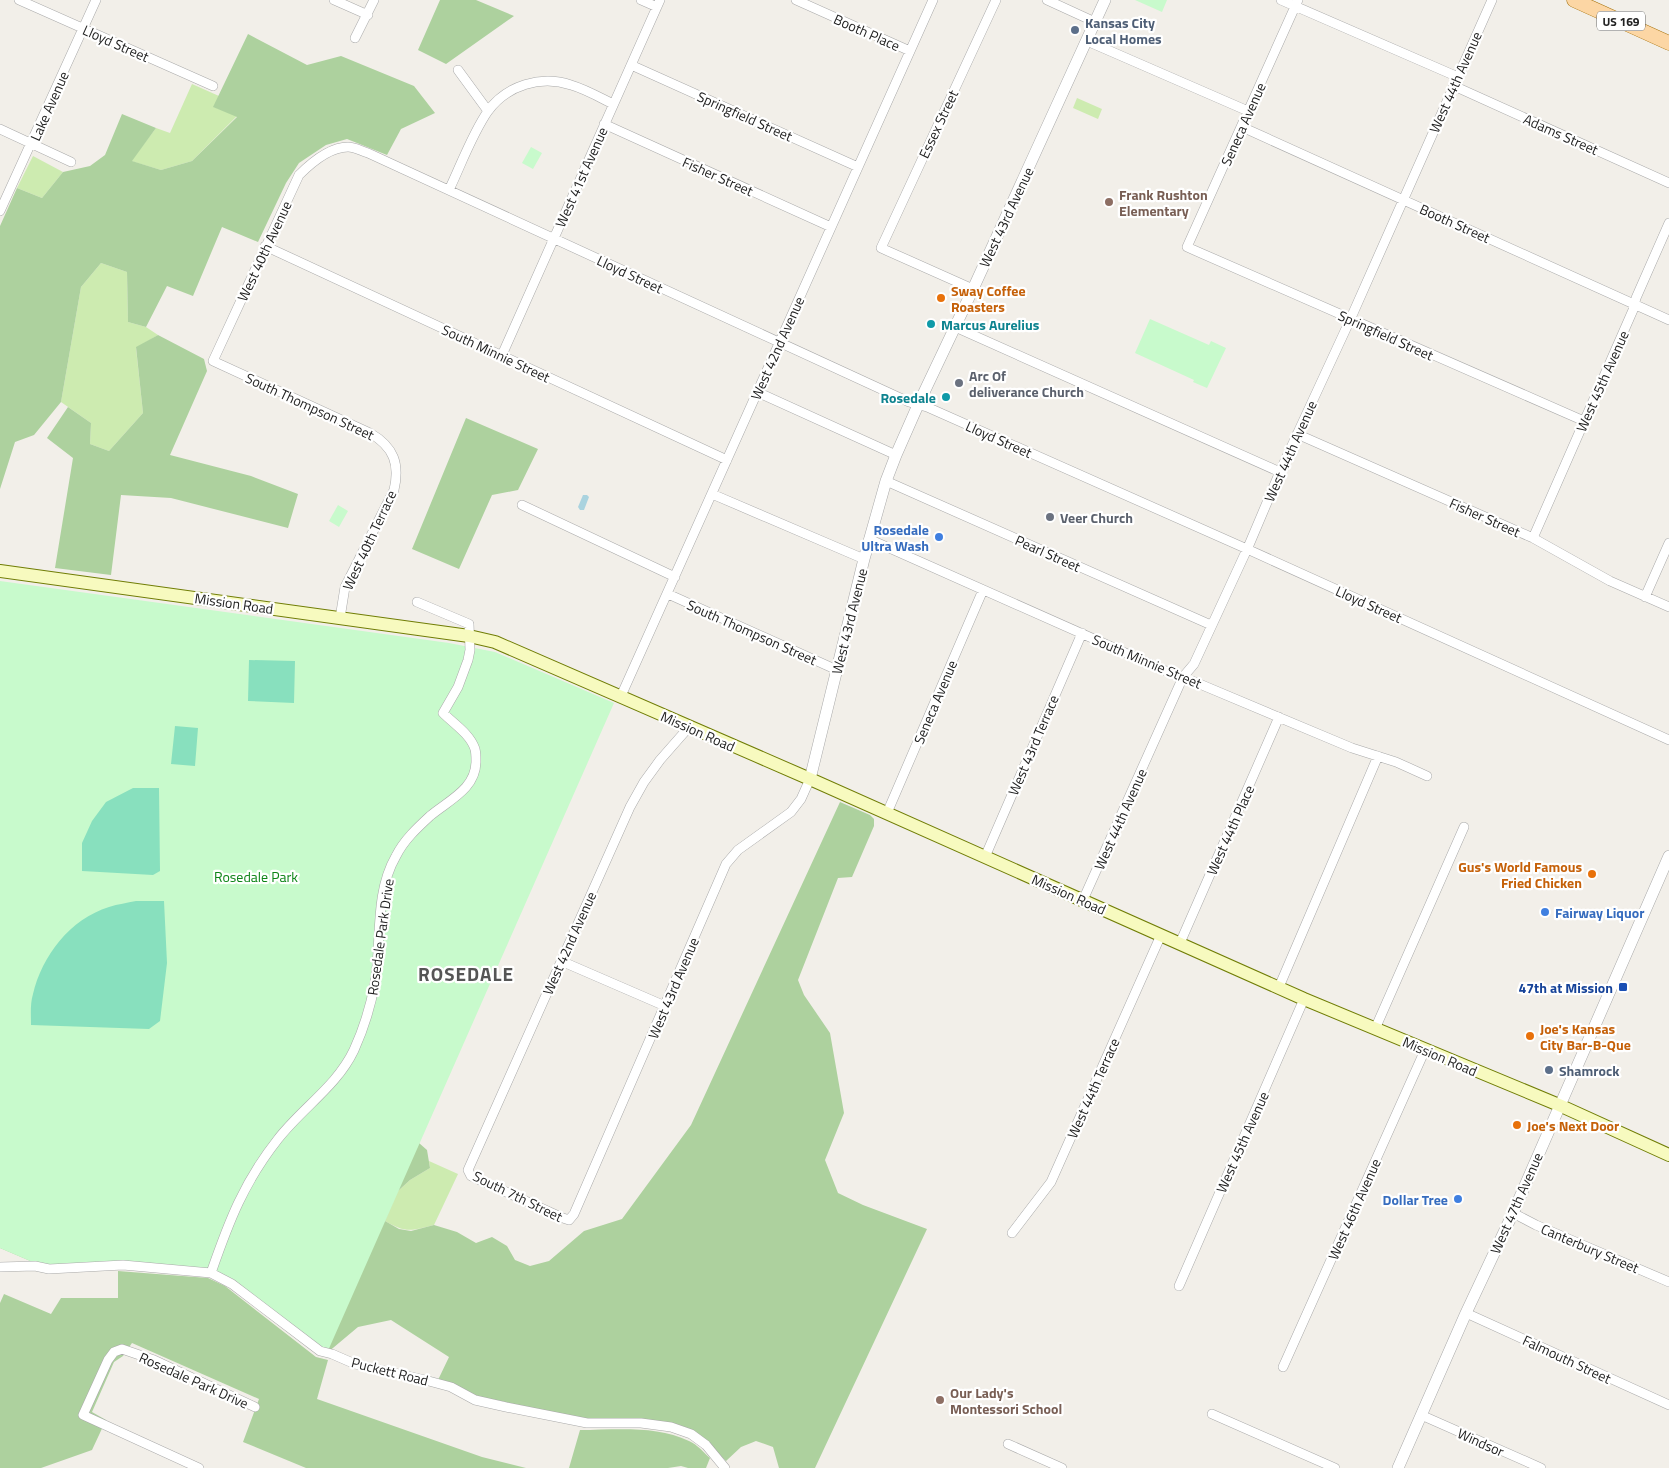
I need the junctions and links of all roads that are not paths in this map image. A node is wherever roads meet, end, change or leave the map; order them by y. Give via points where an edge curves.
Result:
1 (19, 0) edge
2 (96, 0) edge
3 (334, 0) edge
4 (374, 0) edge
5 (641, 0) edge
6 (796, 0) edge
7 (933, 0) edge
8 (996, 0) edge
9 (1047, 0) edge
10 (1105, 0) edge
11 (1281, 0) edge
12 (1492, 0) edge
13 (1574, 0) edge
14 (1297, 3) edge
15 (659, 4) edge
16 (368, 15) junction
17 (1095, 22) junction
18 (83, 29) junction
19 (355, 38) dead end
20 (1087, 41) junction
21 (1669, 43) edge
22 (910, 51) junction
23 (631, 65) junction
24 (458, 70) dead end
25 (1456, 82) junction
26 (213, 86) dead end
27 (613, 104) junction
28 (488, 111) junction
29 (1248, 111) junction
30 (604, 124) junction
31 (1242, 127) junction
32 (0, 129) edge
33 (32, 144) junction
34 (329, 153) joint
35 (71, 162) dead end
36 (858, 167) junction
37 (1669, 183) edge
38 (449, 190) junction
39 (1403, 200) junction
40 (0, 211) edge
41 (1669, 223) edge
42 (831, 227) junction
43 (554, 238) junction
44 (265, 246) junction
45 (1187, 247) joint
46 (974, 289) junction
47 (1635, 305) junction
48 (1350, 320) junction
49 (1669, 320) edge
50 (955, 327) junction
51 (779, 343) junction
52 (502, 355) junction
53 (213, 361) joint
54 (757, 392) junction
55 (918, 405) junction
56 (1584, 421) junction
57 (1297, 434) junction
58 (896, 455) junction
59 (727, 460) junction
60 (395, 463) joint
61 (1280, 472) junction
62 (886, 481) junction
63 (712, 494) junction
64 (522, 505) dead end
65 (1533, 538) junction
66 (869, 539) junction
67 (1669, 543) edge
68 (1247, 549) junction
69 (864, 559) junction
70 (0, 571) edge
71 (675, 577) junction
72 (983, 590) junction
73 (668, 594) junction
74 (1646, 597) junction
75 (417, 602) dead end
76 (1669, 607) edge
77 (340, 618) junction
78 (1211, 625) junction
79 (1082, 633) junction
80 (469, 636) junction
81 (837, 670) junction
82 (1183, 677) junction
83 (621, 696) junction
84 (1279, 718) junction
85 (689, 727) junction
86 (1669, 740) edge
87 (1378, 756) junction
88 (1427, 776) dead end
89 (810, 779) junction
90 (887, 813) junction
91 (1464, 827) dead end
92 (1669, 856) edge
93 (985, 857) junction
94 (1083, 900) junction
95 (1162, 935) junction
96 (1180, 944) junction
97 (561, 961) junction
98 (1279, 987) junction
99 (1304, 999) junction
100 (665, 1006) junction
101 (1375, 1029) junction
102 (1425, 1050) junction
103 (1559, 1105) junction
104 (1669, 1155) edge
105 (468, 1170) joint
106 (1513, 1213) junction
107 (569, 1220) joint
108 (1012, 1233) dead end
109 (0, 1267) edge
110 (211, 1273) junction
111 (1669, 1282) edge
112 (1179, 1286) dead end
113 (1466, 1313) junction
114 (1283, 1367) dead end
115 (1669, 1405) edge
116 (256, 1407) dead end
117 (1212, 1414) dead end
118 (1421, 1415) junction
119 (1008, 1444) dead end
120 (199, 1468) edge
121 (726, 1468) edge
122 (1062, 1468) edge
123 (1335, 1468) edge
124 (1398, 1468) edge
125 (1541, 1468) edge

1 - 18 street, Lloyd Street
2 - 18 street, Lake Avenue
3 - 16 street
4 - 16 street
5 - 15 street
6 - 22 street, Booth Place
7 - 22 street, West 42nd Avenue
8 - 46 street, Essex Street via 881,248
9 - 17 street
10 - 17 street, West 43rd Avenue
11 - 14 street, Adams Street
12 - 25 street, West 44th Avenue
13 - 21 main road, US 169
14 - 25 street, Adams Street
14 - 29 street, Seneca Avenue
15 - 23 street, West 41st Avenue
16 - 19 street
17 - 20 street, West 43rd Avenue
18 - 26 street, Lloyd Street
18 - 33 street, Lake Avenue
20 - 29 street
20 - 46 street, West 43rd Avenue
22 - 36 street, West 42nd Avenue
23 - 27 street, West 41st Avenue
23 - 36 street, Springfield Street
24 - 28 street
25 - 37 street, Adams Street
25 - 39 street, West 44th Avenue
27 - 28 street via 571,85 553,81 525,85 506,94
27 - 30 street, West 41st Avenue
28 - 38 street
29 - 31 street, Seneca Avenue
30 - 42 street, Fisher Street
30 - 43 street, West 41st Avenue
31 - 39 street, Booth Street
31 - 45 street, Seneca Avenue
32 - 33 street
33 - 35 street
33 - 40 street, Lake Avenue
34 - 38 street, Lloyd Street via 341,148 357,149
34 - 44 street, West 40th Avenue via 299,175
36 - 42 street, West 42nd Avenue
38 - 43 street, Lloyd Street
39 - 47 street, Booth Street
39 - 48 street, West 44th Avenue
41 - 47 street, West 45th Avenue
42 - 51 street, West 42nd Avenue
43 - 51 street, Lloyd Street
43 - 52 street, West 41st Avenue
44 - 52 street, South Minnie Street
44 - 53 street, West 40th Avenue
45 - 48 street, Springfield Street
46 - 50 street, West 43rd Avenue
47 - 49 street, Booth Street
47 - 56 street, West 45th Avenue
48 - 56 street, Springfield Street
48 - 57 street, West 44th Avenue
50 - 55 street, West 43rd Avenue
50 - 61 street
51 - 54 street, West 42nd Avenue
51 - 55 street, Lloyd Street
52 - 59 street, South Minnie Street
53 - 60 street, South Thompson Street via 379,438 391,451
54 - 58 street
54 - 59 street, West 42nd Avenue
55 - 58 street, West 43rd Avenue
55 - 68 street, Lloyd Street
56 - 65 street, West 45th Avenue
57 - 61 street, West 44th Avenue
57 - 65 street, Fisher Street
58 - 62 street, West 43rd Avenue
59 - 63 street, West 42nd Avenue
60 - 77 street, West 40th Terrace via 394,490 345,587
61 - 68 street, West 44th Avenue
62 - 66 street, West 43rd Avenue
62 - 78 street, Pearl Street
63 - 69 street
63 - 71 street, West 42nd Avenue
64 - 71 street
65 - 74 street, Fisher Street
66 - 69 street, West 43rd Avenue
66 - 72 street, South Minnie Street
67 - 74 street
68 - 78 street, West 44th Avenue
68 - 86 street, Lloyd Street
69 - 81 street, West 43rd Avenue
70 - 77 main road, Mission Road
71 - 73 street, West 42nd Avenue
72 - 79 street, South Minnie Street
72 - 90 street, Seneca Avenue
73 - 81 street, South Thompson Street
73 - 83 street, West 42nd Avenue
74 - 76 street, Fisher Street
75 - 80 street via 467,622
77 - 80 main road, Mission Road
78 - 82 street, West 44th Avenue via 1194,664
79 - 82 street, South Minnie Street
79 - 93 street, West 43rd Terrace
80 - 83 main road, Mission Road via 495,642
80 - 110 street, Rosedale Park Drive via 468,660 443,713 466,734 476,750 472,780 460,794 410,835 395,856 386,882 379,925 376,980 364,1026 353,1052 340,1074 280,1137 247,1183 228,1222
81 - 89 street, West 43rd Avenue
82 - 84 street, South Minnie Street
82 - 94 street, West 44th Avenue
83 - 85 main road, Mission Road
84 - 87 street, South Minnie Street
84 - 96 street, West 44th Place
85 - 89 main road, Mission Road
85 - 97 street, West 42nd Avenue via 644,782 630,807
87 - 88 street, South Minnie Street
87 - 98 street
89 - 90 main road, Mission Road
89 - 100 street, West 43rd Avenue via 791,812 738,850 726,864
90 - 93 main road, Mission Road
91 - 101 street
92 - 103 street, West 47th Avenue
93 - 94 main road, Mission Road
94 - 95 main road, Mission Road
95 - 96 main road, Mission Road
95 - 108 street, West 44th Terrace via 1051,1182
96 - 98 main road, Mission Road
97 - 100 street
97 - 105 street, West 42nd Avenue
98 - 99 main road, Mission Road
99 - 101 main road, Mission Road
99 - 112 street, West 45th Avenue
100 - 107 street, West 43rd Avenue
101 - 102 main road, Mission Road
102 - 103 main road, Mission Road
102 - 114 street, West 46th Avenue
103 - 104 main road, Mission Road
103 - 106 street, West 47th Avenue
105 - 107 street, South 7th Street via 471,1176
106 - 111 street, Canterbury Street
106 - 113 street, West 47th Avenue
109 - 110 street, Puckett Road via 49,1269 123,1265
110 - 121 street, Puckett Road via 232,1284 320,1351 355,1364 425,1380 475,1400 506,1407 587,1423 641,1423 671,1427 692,1434
113 - 115 street, Falmouth Street
113 - 118 street, West 47th Avenue
116 - 120 street, Rosedale Park Drive via 154,1360 122,1349 114,1352 83,1415
117 - 123 street
118 - 124 street, West 47th Avenue
118 - 125 street, Windsor
119 - 122 street

